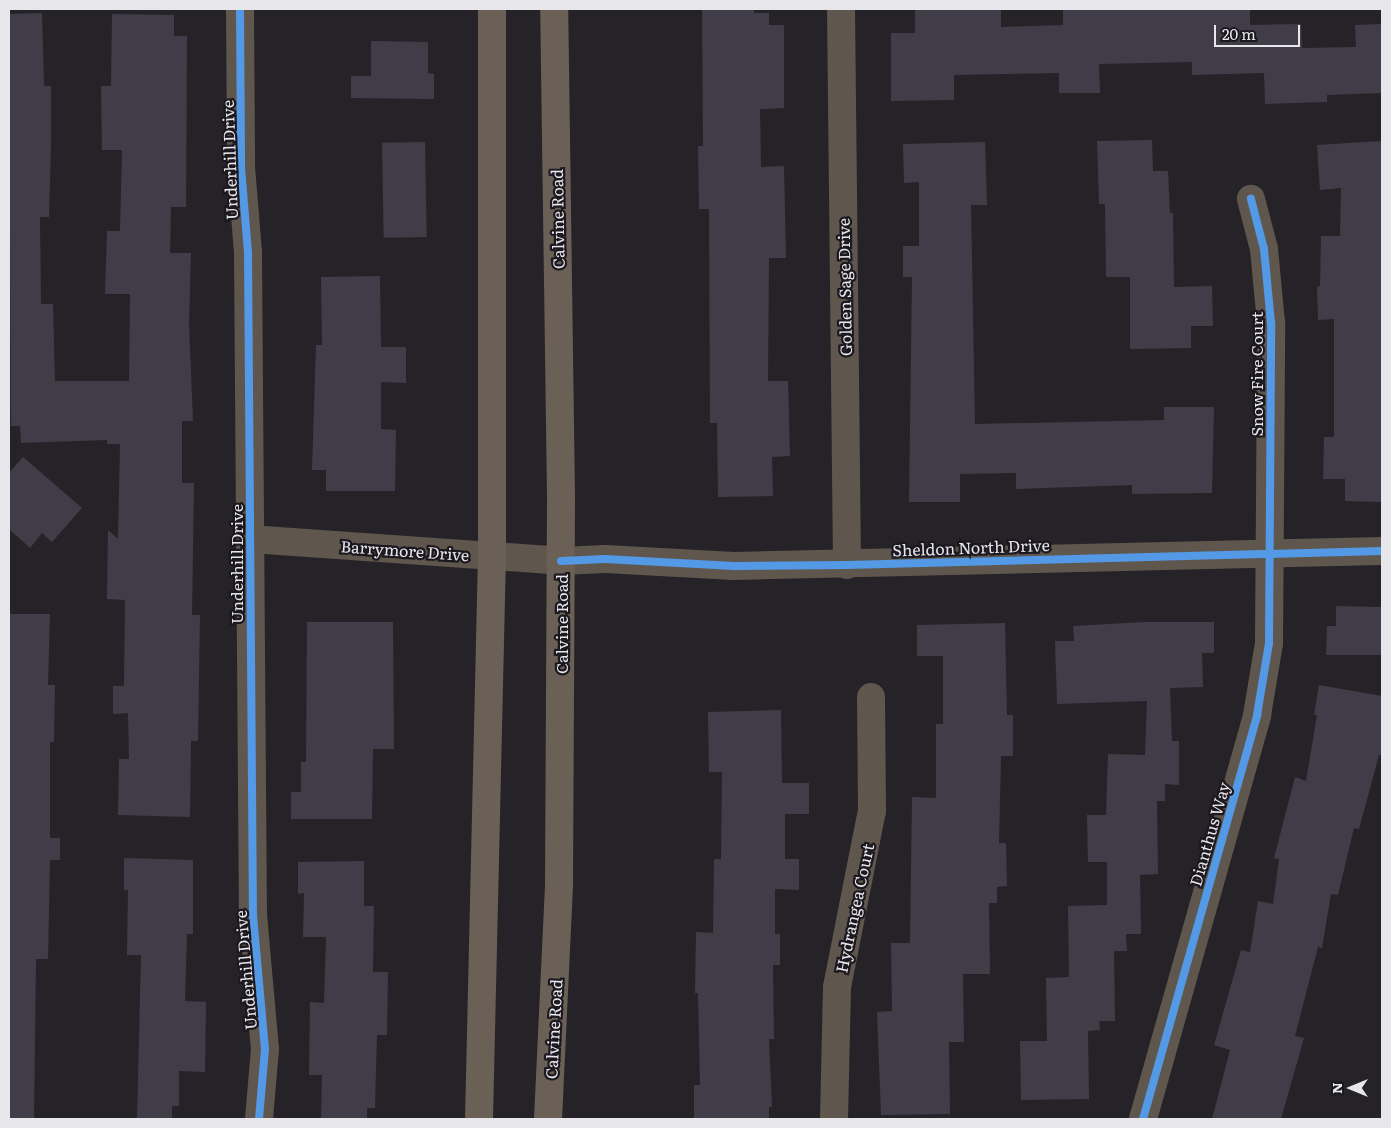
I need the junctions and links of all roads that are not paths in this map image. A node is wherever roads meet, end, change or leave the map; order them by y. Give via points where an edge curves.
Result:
1 (240, 9) edge
2 (492, 9) edge
3 (554, 9) edge
4 (841, 9) edge
5 (1250, 199) dead end
6 (250, 539) junction
7 (1382, 551) edge
8 (1269, 552) junction
9 (492, 556) junction
10 (561, 561) junction
11 (847, 565) junction
12 (871, 697) dead end
13 (260, 1119) edge
14 (478, 1119) edge
15 (548, 1119) edge
16 (834, 1119) edge
17 (1143, 1119) edge

1 - 6 street, Underhill Drive via 240,167 248,253
2 - 9 main road
3 - 10 main road, Calvine Road
4 - 11 street, Golden Sage Drive
5 - 8 street, Snow Fire Court via 1264,250 1271,323
6 - 9 street, Barrymore Drive
6 - 13 street, Underhill Drive via 253,915 265,1049
7 - 8 street, Sheldon North Drive
8 - 11 street, Sheldon North Drive
8 - 17 street, Dianthus Way via 1269,643 1257,715
9 - 10 street, Barrymore Drive
9 - 14 main road
10 - 11 street, Sheldon North Drive via 605,559 734,566
10 - 15 main road, Calvine Road via 559,884
12 - 16 street, Hydrangea Court via 872,811 837,987

